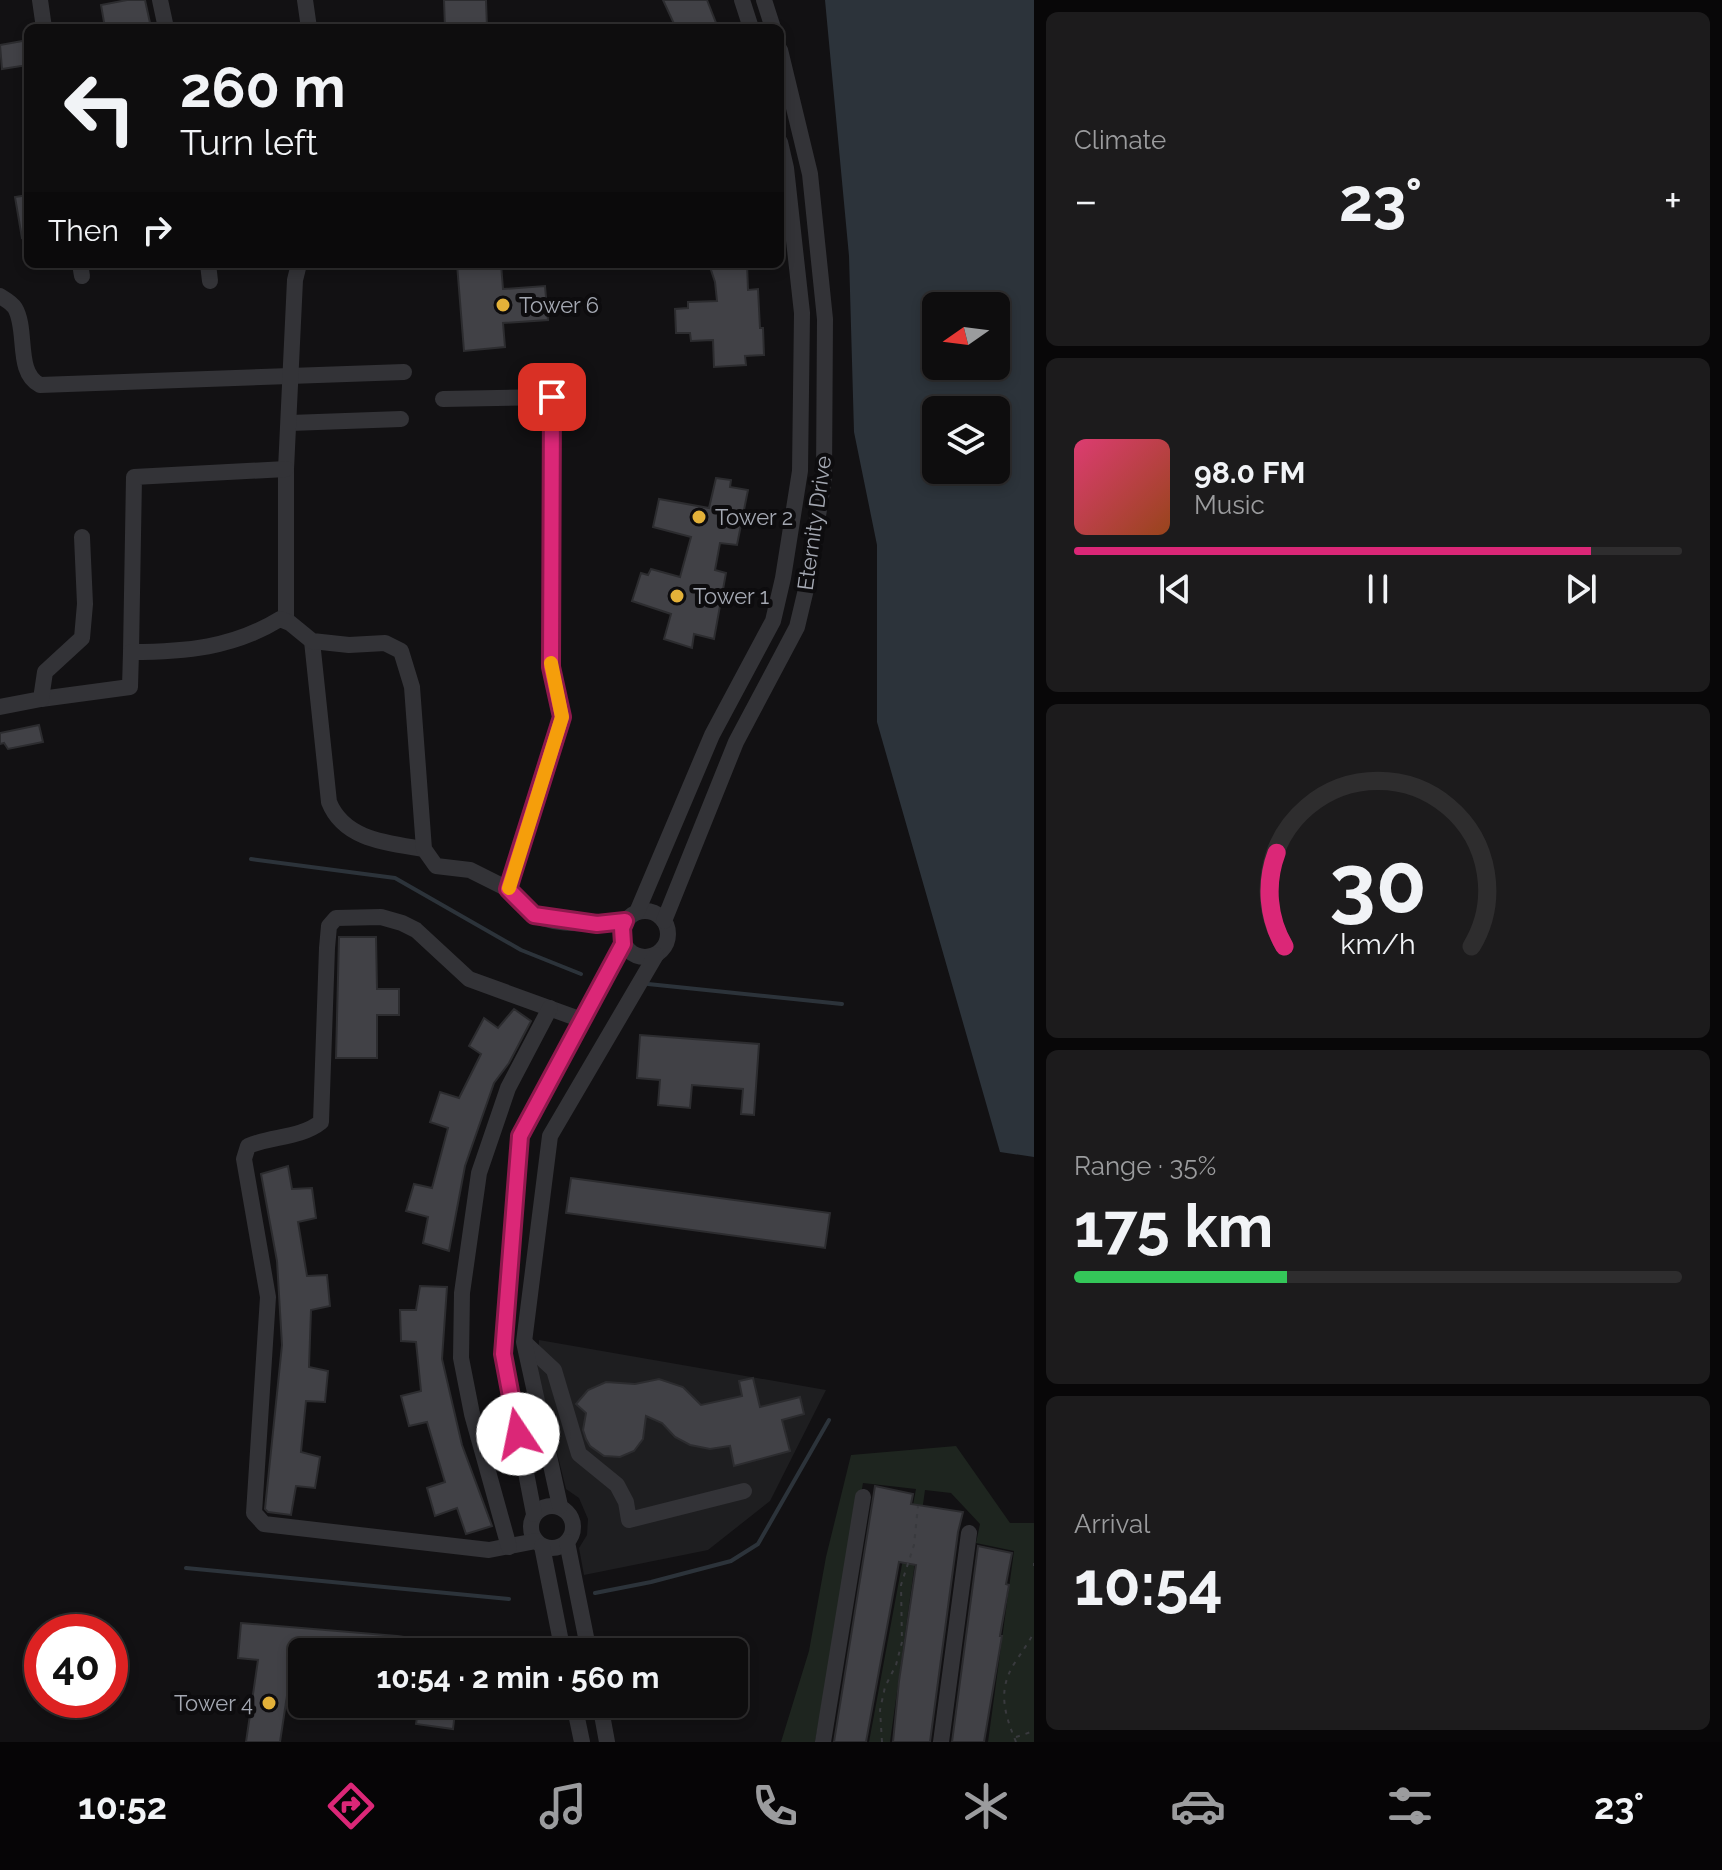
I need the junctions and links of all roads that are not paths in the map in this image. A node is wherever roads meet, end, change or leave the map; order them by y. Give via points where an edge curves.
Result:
1 (40, 0) edge
2 (160, 0) edge
3 (305, 0) edge
4 (742, 0) edge
5 (764, 0) edge
6 (43, 24) edge
7 (165, 24) edge
8 (308, 24) edge
9 (750, 24) edge
10 (772, 24) edge
11 (784, 67) edge
12 (784, 159) edge
13 (298, 268) edge
14 (0, 296) edge
15 (404, 372) dead end
16 (291, 375) junction
17 (443, 399) dead end
18 (401, 419) dead end
19 (290, 423) junction
20 (286, 469) junction
21 (82, 537) dead end
22 (286, 620) junction
23 (312, 641) junction
24 (131, 652) junction
25 (41, 699) junction
26 (0, 707) edge
27 (424, 849) junction
28 (508, 889) junction
29 (631, 917) junction
30 (664, 921) junction
31 (623, 944) junction
32 (656, 955) junction
33 (550, 1008) junction
34 (582, 1020) junction
35 (515, 1202) junction
36 (541, 1210) junction
37 (524, 1342) junction
38 (744, 1491) dead end
39 (863, 1497) dead end
40 (560, 1506) junction
41 (534, 1514) junction
42 (969, 1533) dead end
43 (567, 1542) junction
44 (539, 1544) junction
45 (509, 1547) junction
46 (560, 1638) edge
47 (586, 1638) edge
48 (577, 1718) edge
49 (603, 1718) edge
50 (582, 1742) edge
51 (607, 1742) edge
52 (823, 1742) edge
53 (941, 1742) edge

1 - 6 street
2 - 7 street
3 - 8 street
4 - 9 street
5 - 10 street
11 - 30 street, Eternity Drive via 810,174 824,305 824,478 797,627 736,742
12 - 29 street, Eternity Drive via 802,313 800,471 783,578 773,621 712,735
13 - 16 street
14 - 16 street via 14,307 27,373 40,385
15 - 16 street
16 - 19 street
17 - 28 street via 552,397 551,667 562,717
18 - 19 street
19 - 20 street
20 - 22 street
20 - 24 street via 134,477
21 - 25 street via 82,638 45,672
22 - 23 street
22 - 24 street via 231,642
23 - 27 street via 335,818 375,841
23 - 27 street via 385,643 401,651 412,687
24 - 25 street via 130,687
25 - 26 street
27 - 28 street via 436,866 470,870
28 - 29 street via 534,915 597,924
29 - 30 street via 652,912
29 - 31 street, Eternity Drive via 622,928
30 - 32 street, Eternity Drive via 668,936
31 - 32 street via 641,957
31 - 34 street, Eternity Drive
32 - 36 street, Eternity Drive via 550,1136
33 - 34 street
33 - 45 street via 508,1088 479,1173 462,1293 461,1358
33 - 45 street via 469,979 402,923 381,917 336,918 329,926 327,948 321,1122 311,1130 248,1146 244,1159 268,1297 254,1513 264,1524 424,1544
34 - 35 street, Eternity Drive via 520,1136
35 - 36 street
35 - 41 street, Eternity Drive via 503,1354
36 - 37 street, Eternity Drive
37 - 38 street via 554,1370 579,1454 617,1485 629,1520
37 - 40 street, Eternity Drive
39 - 52 street
40 - 41 street via 546,1506
40 - 43 street, Eternity Drive via 573,1523
41 - 44 street, Eternity Drive via 531,1528
42 - 53 street
43 - 44 street via 555,1548
43 - 47 street, Eternity Drive
44 - 45 street
44 - 46 street, Eternity Drive
48 - 50 street
49 - 51 street

